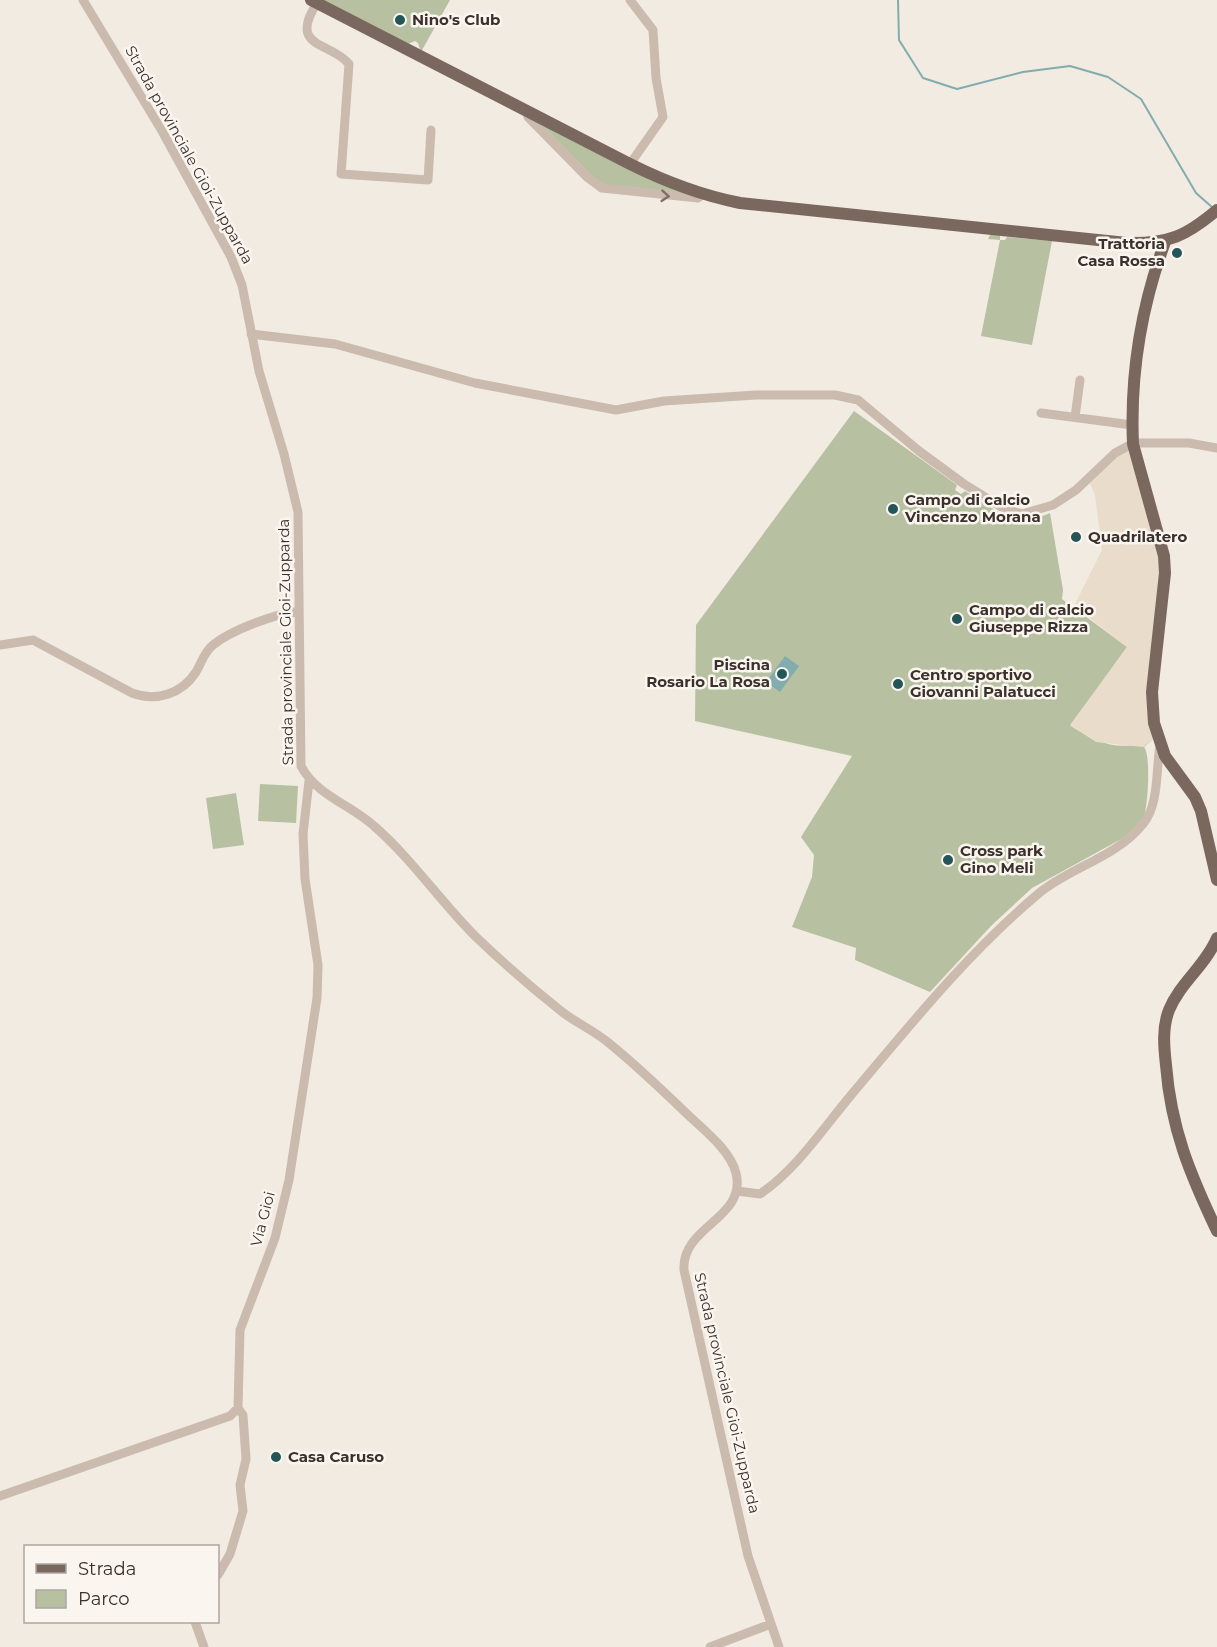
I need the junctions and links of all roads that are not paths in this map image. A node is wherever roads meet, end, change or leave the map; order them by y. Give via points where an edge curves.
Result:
1 (83, 0) edge
2 (630, 0) edge
3 (314, 2) edge
4 (526, 111) junction
5 (431, 130) dead end
6 (630, 164) junction
7 (702, 195) junction
8 (1217, 210) edge
9 (1166, 242) junction
10 (251, 334) junction
11 (1080, 380) dead end
12 (1041, 413) dead end
13 (1075, 417) junction
14 (1132, 425) junction
15 (1133, 444) junction
16 (1217, 448) edge
17 (299, 611) junction
18 (0, 645) edge
19 (1160, 746) junction
20 (309, 782) junction
21 (1217, 880) edge
22 (1217, 938) edge
23 (737, 1191) junction
24 (1217, 1231) edge
25 (238, 1408) junction
26 (0, 1496) edge
27 (219, 1573) edge
28 (195, 1623) edge
29 (771, 1624) junction
30 (204, 1647) edge
31 (710, 1647) edge
32 (779, 1647) edge

1 - 10 street, Strada provinciale Gioi-Zupparda via 162,131 238,270
2 - 6 street via 653,30 663,117
3 - 4 main road
3 - 5 street via 307,28 312,41 343,56 349,64 341,174 428,180
4 - 6 main road
4 -> 7 street via 586,177 602,188 698,198
6 - 7 main road
7 - 9 main road via 740,203 1127,243
8 - 9 main road
9 - 14 main road via 1143,312
10 - 15 street via 335,344 475,384 616,410 664,401 756,395 835,395 858,399 964,484 1003,508 1022,514 1053,505 1076,490 1115,453
10 - 17 street, Strada provinciale Gioi-Zupparda via 298,512
11 - 13 street
12 - 13 street
13 - 14 street
14 - 15 main road
15 - 16 street via 1189,443
15 - 19 main road via 1166,573 1152,692
17 - 18 street via 213,644 189,682 157,697 132,693 33,640
17 - 20 street, Strada provinciale Gioi-Zupparda via 302,766
19 - 21 main road via 1201,811
19 - 23 street via 1153,801 1148,818 1136,832 1122,845 1050,885 1002,926 927,1005 795,1162 760,1194
20 - 23 street, Strada provinciale Gioi-Zupparda via 372,824 476,936 562,1012 608,1042 670,1098 727,1156 736,1174
20 - 25 street, Via Gioi via 303,834 305,879 318,965 317,998 282,1209 272,1249 240,1330
22 - 24 main road via 1203,964 1178,992 1164,1030 1173,1122
23 - 29 street, Strada provinciale Gioi-Zupparda via 725,1213 690,1244 683,1259 748,1556
25 - 26 street via 230,1416
25 - 27 street, Via Gioi via 243,1415 246,1459 240,1485 243,1511 230,1554
28 - 30 street
29 - 31 street
29 - 32 street, Strada provinciale Gioi-Zupparda

